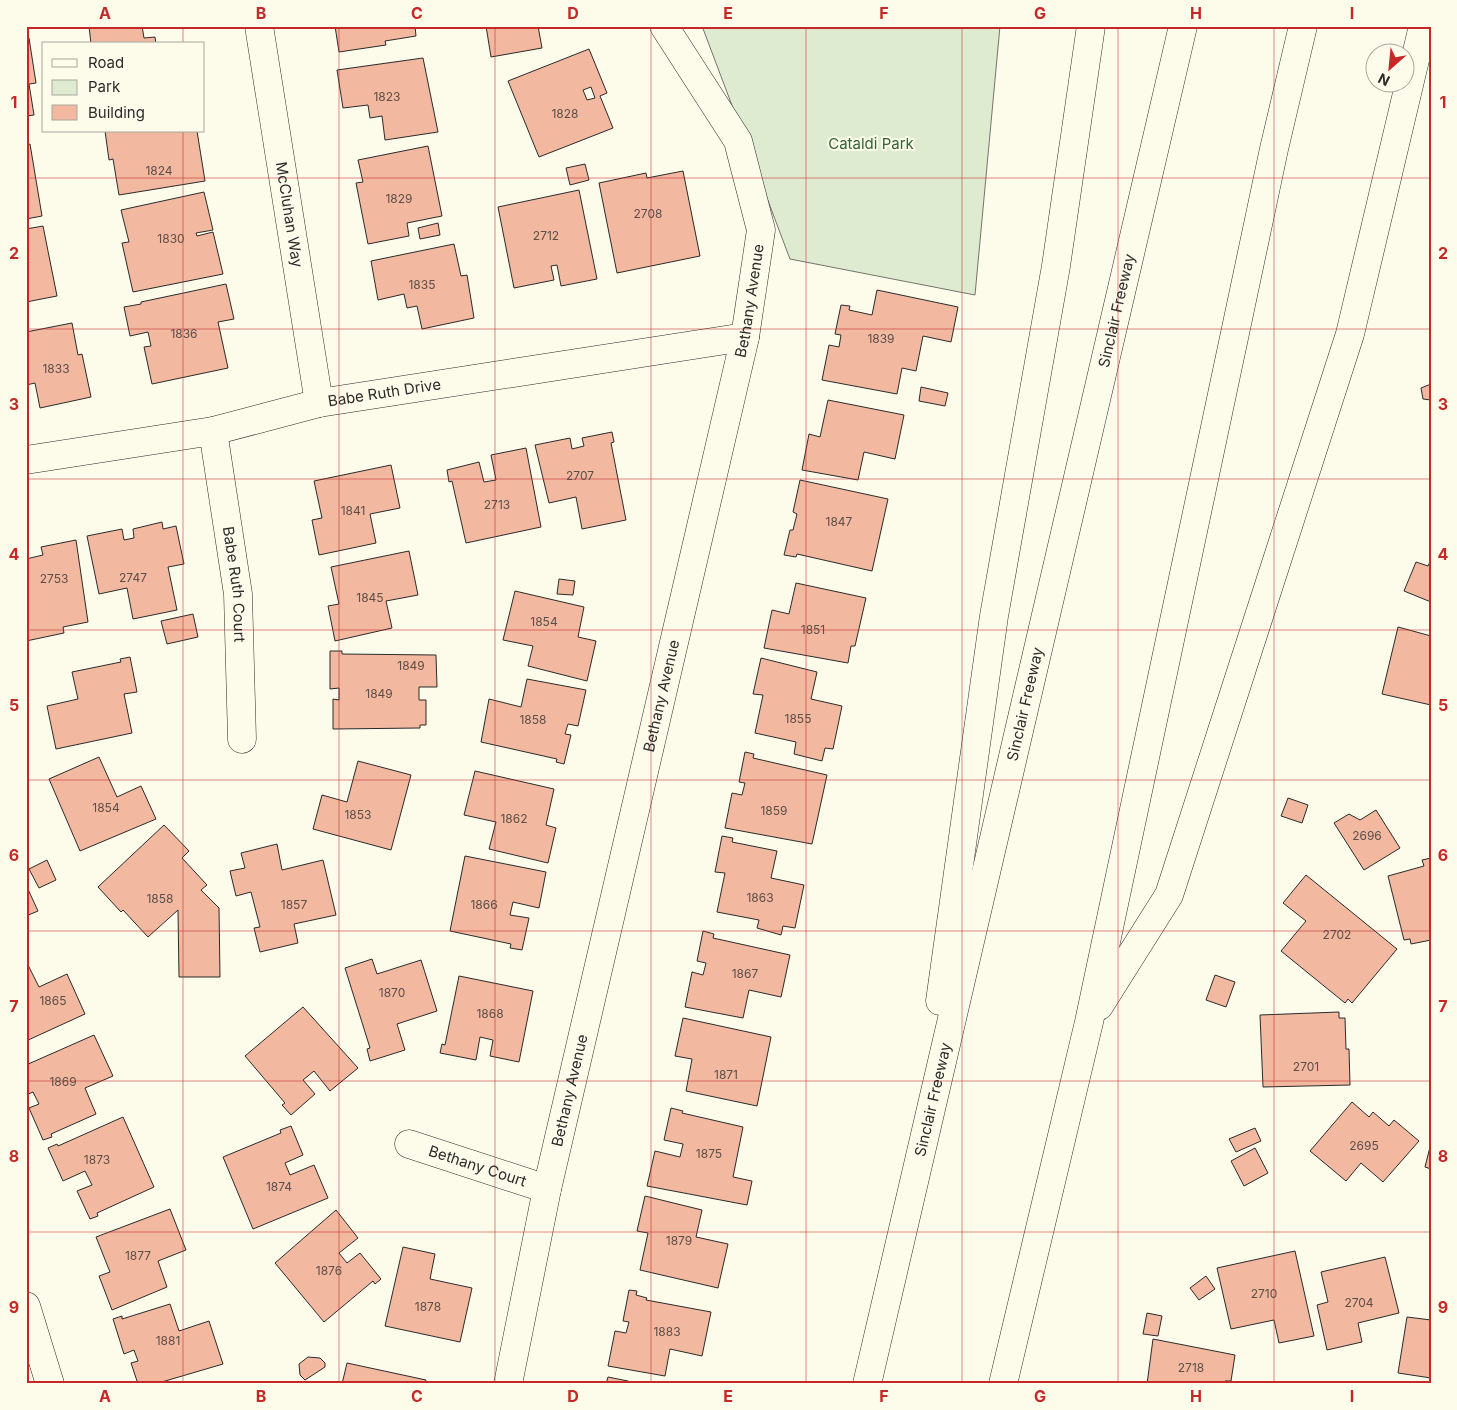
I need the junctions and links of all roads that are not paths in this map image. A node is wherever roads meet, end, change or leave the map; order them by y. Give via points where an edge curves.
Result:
1 (259, 26) edge
2 (664, 26) edge
3 (1091, 26) edge
4 (1183, 26) edge
5 (1303, 26) edge
6 (1423, 26) edge
7 (745, 338) junction
8 (319, 403) junction
9 (214, 431) junction
10 (26, 460) edge
11 (242, 738) dead end
12 (1089, 1022) junction
13 (409, 1144) dead end
14 (915, 1180) junction
15 (547, 1189) junction
16 (26, 1306) edge
17 (50, 1384) edge
18 (508, 1384) edge
19 (867, 1384) edge
20 (1003, 1384) edge

1 - 8 main road, McCluhan Way
2 - 7 main road, Bethany Avenue via 738,141 761,230
3 - 14 main road via 1055,276 994,616
4 - 14 main road, Sinclair Freeway
5 - 12 main road
6 - 12 main road via 1350,334 1169,895
7 - 8 main road, Babe Ruth Drive
7 - 15 main road, Bethany Avenue
8 - 9 main road, Babe Ruth Drive
9 - 10 main road, Babe Ruth Drive
9 - 11 main road, Babe Ruth Court via 238,594
12 - 20 main road
13 - 15 main road, Bethany Court
14 - 19 main road, Sinclair Freeway
15 - 18 main road, Bethany Avenue
16 - 17 main road

